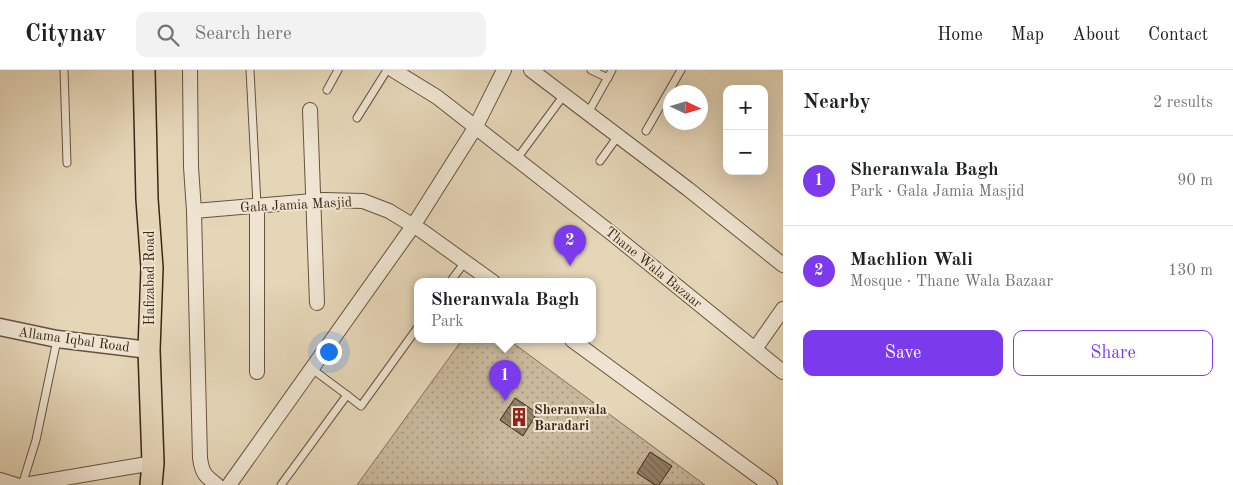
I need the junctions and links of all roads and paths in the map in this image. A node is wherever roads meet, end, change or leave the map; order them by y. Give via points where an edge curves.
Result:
1 (64, 70) edge
2 (144, 70) edge
3 (190, 70) edge
4 (250, 70) edge
5 (338, 70) edge
6 (387, 70) edge
7 (393, 70) edge
8 (504, 70) edge
9 (531, 70) edge
10 (591, 70) edge
11 (612, 70) edge
12 (681, 70) edge
13 (608, 78) junction
14 (327, 90) dead end
15 (564, 96) junction
16 (310, 110) dead end
17 (588, 114) junction
18 (357, 118) dead end
19 (475, 128) junction
20 (646, 131) dead end
21 (618, 136) junction
22 (516, 160) junction
23 (600, 161) dead end
24 (67, 162) dead end
25 (315, 201) junction
26 (257, 205) junction
27 (194, 211) junction
28 (413, 226) junction
29 (465, 262) junction
30 (783, 265) edge
31 (453, 278) edge
32 (488, 278) edge
33 (317, 303) dead end
34 (783, 309) edge
35 (0, 327) edge
36 (414, 333) edge
37 (57, 339) junction
38 (576, 343) edge
39 (755, 349) junction
40 (149, 350) junction
41 (312, 369) junction
42 (257, 372) dead end
43 (783, 372) edge
44 (347, 395) junction
45 (153, 463) junction
46 (0, 480) edge
47 (16, 485) edge
48 (23, 485) edge
49 (151, 485) edge
50 (217, 485) edge
51 (229, 485) edge
52 (281, 485) edge
53 (770, 485) edge

1 - 24 lane
2 - 40 main road, Hafizabad Road via 152,268
3 - 27 street
4 - 26 lane
5 - 14 lane
6 - 18 lane
7 - 19 street, Thane Wala Bazaar via 437,97
8 - 19 street
9 - 15 street
10 - 13 lane
11 - 13 lane
12 - 20 lane
13 - 17 lane
15 - 17 street
15 - 22 lane
16 - 25 street
17 - 21 street
19 - 22 street, Thane Wala Bazaar
19 - 28 street
21 - 23 lane
21 - 30 street
22 - 39 street, Thane Wala Bazaar
25 - 26 street, Gala Jamia Masjid
25 - 28 street, Gala Jamia Masjid via 362,201 389,211
25 - 33 street
26 - 27 street, Gala Jamia Masjid
26 - 42 street
27 - 50 street via 201,470
28 - 29 street, Gala Jamia Masjid
28 - 41 street
29 - 31 lane
29 - 32 street, Gala Jamia Masjid
34 - 39 street
35 - 37 street, Allama Iqbal Road
36 - 44 lane via 361,406
37 - 40 street, Allama Iqbal Road
37 - 48 lane
38 - 53 street
39 - 43 street, Thane Wala Bazaar
40 - 45 main road, Hafizabad Road
41 - 44 lane
41 - 51 street
44 - 52 lane
45 - 48 street
45 - 49 main road, Hafizabad Road
46 - 47 street

